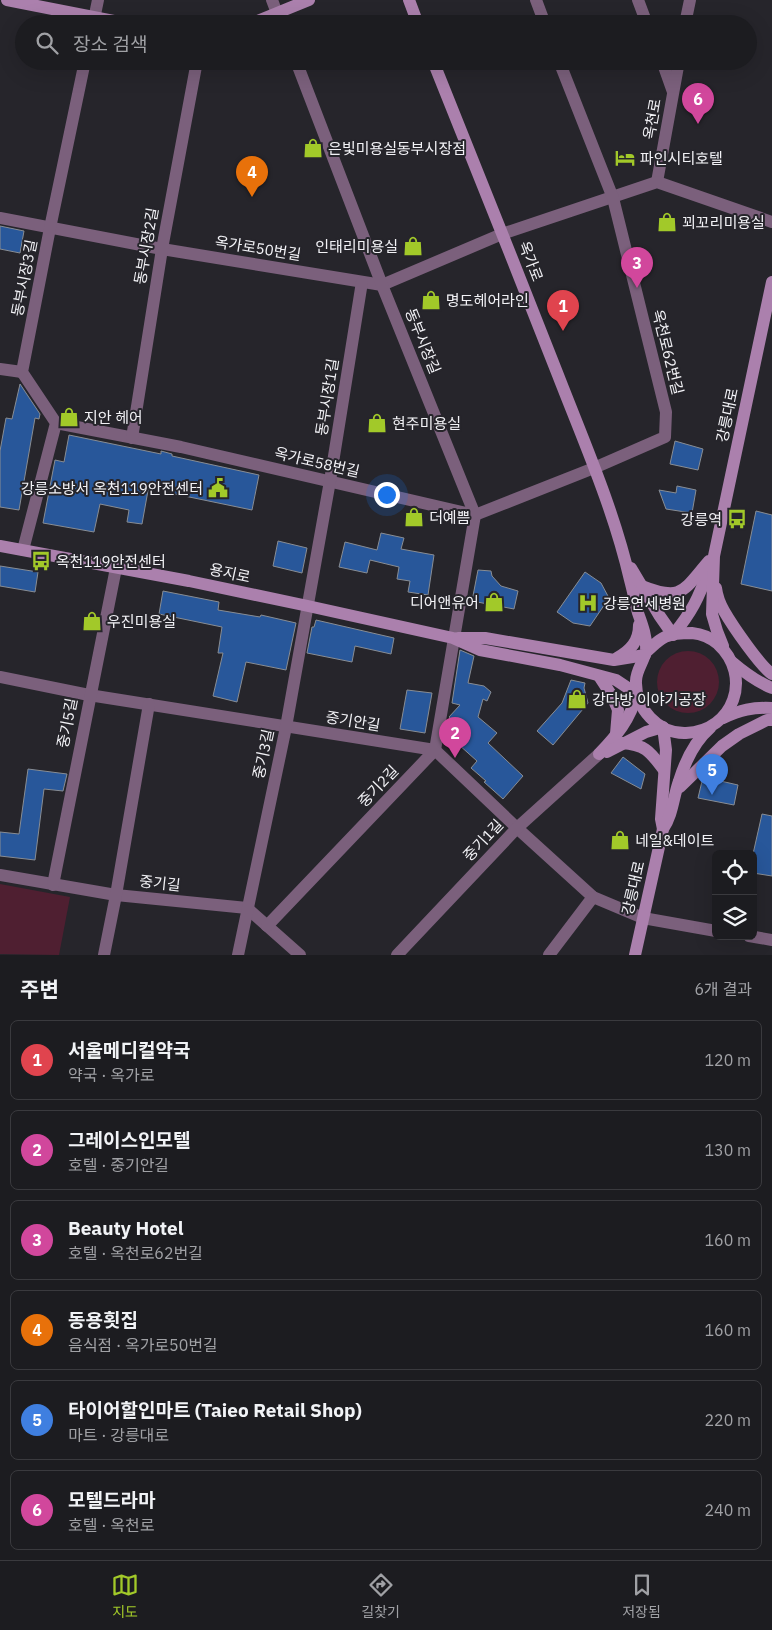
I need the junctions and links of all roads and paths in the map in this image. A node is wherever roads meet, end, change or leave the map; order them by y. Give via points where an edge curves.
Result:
1 (7, 0) edge
2 (98, 0) edge
3 (272, 0) edge
4 (309, 0) edge
5 (409, 0) edge
6 (536, 0) edge
7 (638, 0) edge
8 (690, 0) edge
9 (72, 15) edge
10 (95, 15) edge
11 (278, 15) edge
12 (284, 15) edge
13 (415, 15) edge
14 (542, 15) edge
15 (644, 15) edge
16 (687, 15) edge
17 (84, 70) edge
18 (195, 70) edge
19 (299, 70) edge
20 (437, 70) edge
21 (563, 70) edge
22 (665, 70) edge
23 (677, 70) edge
24 (673, 92) junction
25 (657, 182) junction
26 (613, 198) junction
27 (0, 218) edge
28 (772, 222) edge
29 (50, 228) junction
30 (502, 234) junction
31 (162, 249) junction
32 (362, 282) junction
33 (772, 282) edge
34 (382, 285) junction
35 (0, 369) edge
36 (22, 372) junction
37 (56, 423) junction
38 (132, 438) junction
39 (594, 468) junction
40 (330, 482) junction
41 (475, 515) junction
42 (0, 546) edge
43 (23, 550) junction
44 (714, 556) junction
45 (625, 559) junction
46 (116, 568) junction
47 (642, 586) junction
48 (308, 606) junction
49 (638, 612) junction
50 (673, 635) junction
51 (453, 638) junction
52 (645, 653) junction
53 (729, 657) junction
54 (614, 660) junction
55 (772, 674) edge
56 (0, 676) edge
57 (599, 676) junction
58 (772, 688) edge
59 (637, 694) junction
60 (89, 695) junction
61 (149, 704) junction
62 (772, 708) edge
63 (772, 720) edge
64 (716, 723) junction
65 (286, 727) junction
66 (663, 727) junction
67 (619, 740) junction
68 (435, 750) junction
69 (664, 770) junction
70 (676, 791) junction
71 (517, 828) junction
72 (663, 829) junction
73 (0, 875) edge
74 (53, 885) junction
75 (116, 895) junction
76 (594, 897) junction
77 (247, 908) junction
78 (643, 918) junction
79 (268, 926) junction
80 (712, 930) edge
81 (757, 938) edge
82 (772, 940) edge
83 (104, 955) edge
84 (238, 955) edge
85 (300, 955) edge
86 (398, 955) edge
87 (549, 955) edge
88 (636, 955) edge

1 - 9 street
2 - 10 street
3 - 11 street
4 - 12 street
5 - 13 street
6 - 14 street
7 - 15 street
8 - 16 street
17 - 29 street, 동부시장3길
18 - 31 street, 동부시장2길
19 - 34 street, 동부시장길
20 - 30 street, 옥가로
21 - 26 street, 옥천로62번길
22 - 24 street, 옥천로
23 - 24 street, 옥천로
24 - 25 street, 옥천로
25 - 26 street
25 - 28 street
26 - 30 street
26 - 39 street, 옥천로62번길 via 666,412 665,437
27 - 29 street, 옥가로50번길
29 - 31 street, 옥가로50번길
29 - 36 street, 동부시장3길
30 - 34 street
30 - 39 street, 옥가로
31 - 32 street, 옥가로50번길
31 - 38 street, 동부시장2길
32 - 34 street, 옥가로50번길
32 - 40 street, 동부시장1길
33 - 44 street, 강릉대로
34 - 41 street, 동부시장길
35 - 36 street
36 - 37 street
37 - 38 street, 옥가로58번길
37 - 43 street
38 - 40 street, 옥가로58번길
39 - 41 street
39 - 45 street, 옥가로
40 - 41 street, 옥가로58번길
40 - 48 street, 동부시장1길
41 - 51 street
42 - 43 street, 용지로
43 - 46 street, 용지로
44 - 47 street via 680,592 660,593
44 - 50 street via 700,595
44 - 53 street via 712,614
44 - 55 street via 717,596 724,611
45 - 47 street
45 - 49 street
46 - 48 street, 용지로
46 - 60 street, 중기5길
47 - 50 street
48 - 51 street, 용지로
48 - 65 street, 중기3길
49 - 52 street via 645,636
49 - 54 street via 636,643
50 - 52 street via 664,637
50 - 53 street via 698,633 714,640
51 - 54 street, 용지로 via 484,638
51 - 57 street, 용지로 via 480,650 560,664
51 - 68 street
52 - 54 street
52 - 59 street via 636,678
53 - 58 street via 747,675
53 - 64 street via 737,684 734,700
56 - 60 street, 중기안길
57 - 59 street, 용지로 via 616,680
57 - 67 street via 618,710
59 - 66 street via 643,709
59 - 67 street
60 - 61 street, 중기안길
60 - 74 street, 중기5길
61 - 65 street, 중기안길
61 - 75 street
62 - 64 street via 738,711
63 - 70 street via 739,734 722,746
64 - 66 street via 699,731 683,733
64 - 70 street via 705,732 690,754
65 - 68 street, 중기안길
65 - 77 street, 중기3길
66 - 67 street
66 - 69 street
67 - 69 street via 644,748
67 - 71 street, 중기1길
68 - 71 street
68 - 79 street, 중기2길
69 - 72 street
70 - 72 street via 670,818
71 - 76 street
71 - 86 street, 중기1길
72 - 78 street, 강릉대로
73 - 74 street, 중기길
74 - 75 street, 중기길
75 - 77 street, 중기길
75 - 83 street
76 - 78 street
76 - 87 street
77 - 79 street
77 - 84 street, 중기3길
78 - 80 street
78 - 88 street, 강릉대로
79 - 85 street
81 - 82 street

